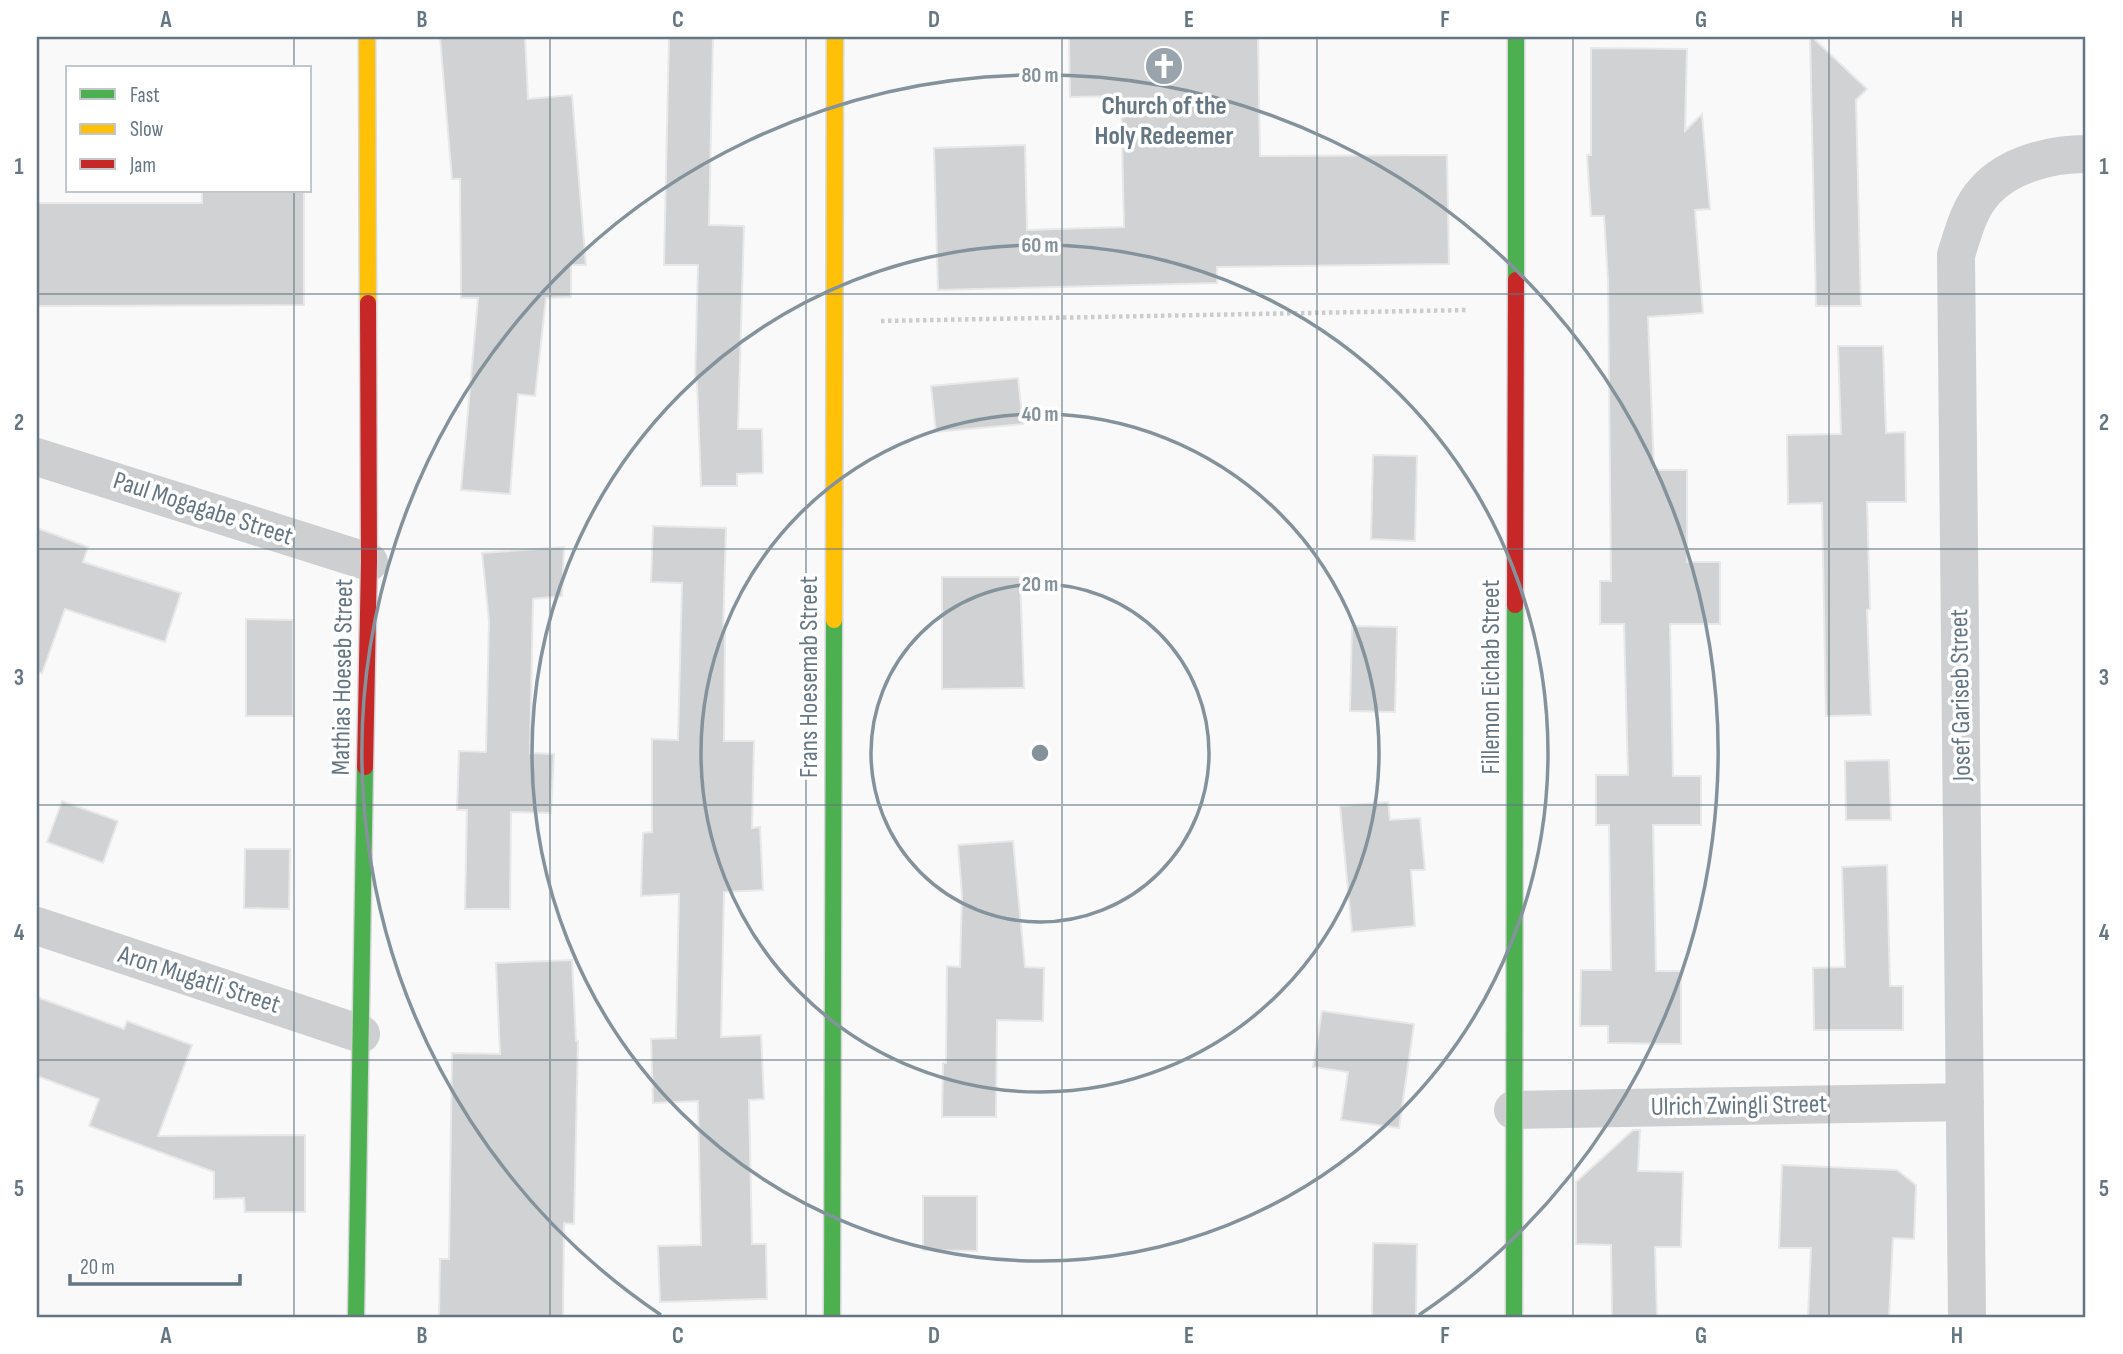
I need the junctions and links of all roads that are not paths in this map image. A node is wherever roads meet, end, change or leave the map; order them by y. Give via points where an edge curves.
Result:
1 (367, 37) edge
2 (835, 37) edge
3 (1516, 37) edge
4 (2086, 154) edge
5 (37, 457) edge
6 (369, 562) junction
7 (37, 926) edge
8 (360, 1034) junction
9 (1965, 1102) junction
10 (1513, 1110) junction
11 (356, 1317) edge
12 (832, 1317) edge
13 (1514, 1317) edge
14 (1967, 1317) edge

1 - 6 street, Mathias Hoeseb Street
2 - 12 street, Frans Hoesemab Street
3 - 10 street, Fillemon Eichab Street
4 - 9 street, Josef Gariseb Street via 2020,166 1986,190 1968,220 1956,256
5 - 6 street, Paul Mogagabe Street
6 - 8 street, Mathias Hoeseb Street
7 - 8 street, Aron Mugatli Street
8 - 11 street, Mathias Hoeseb Street
9 - 10 street, Ulrich Zwingli Street
9 - 14 street, Josef Gariseb Street
10 - 13 street, Fillemon Eichab Street

